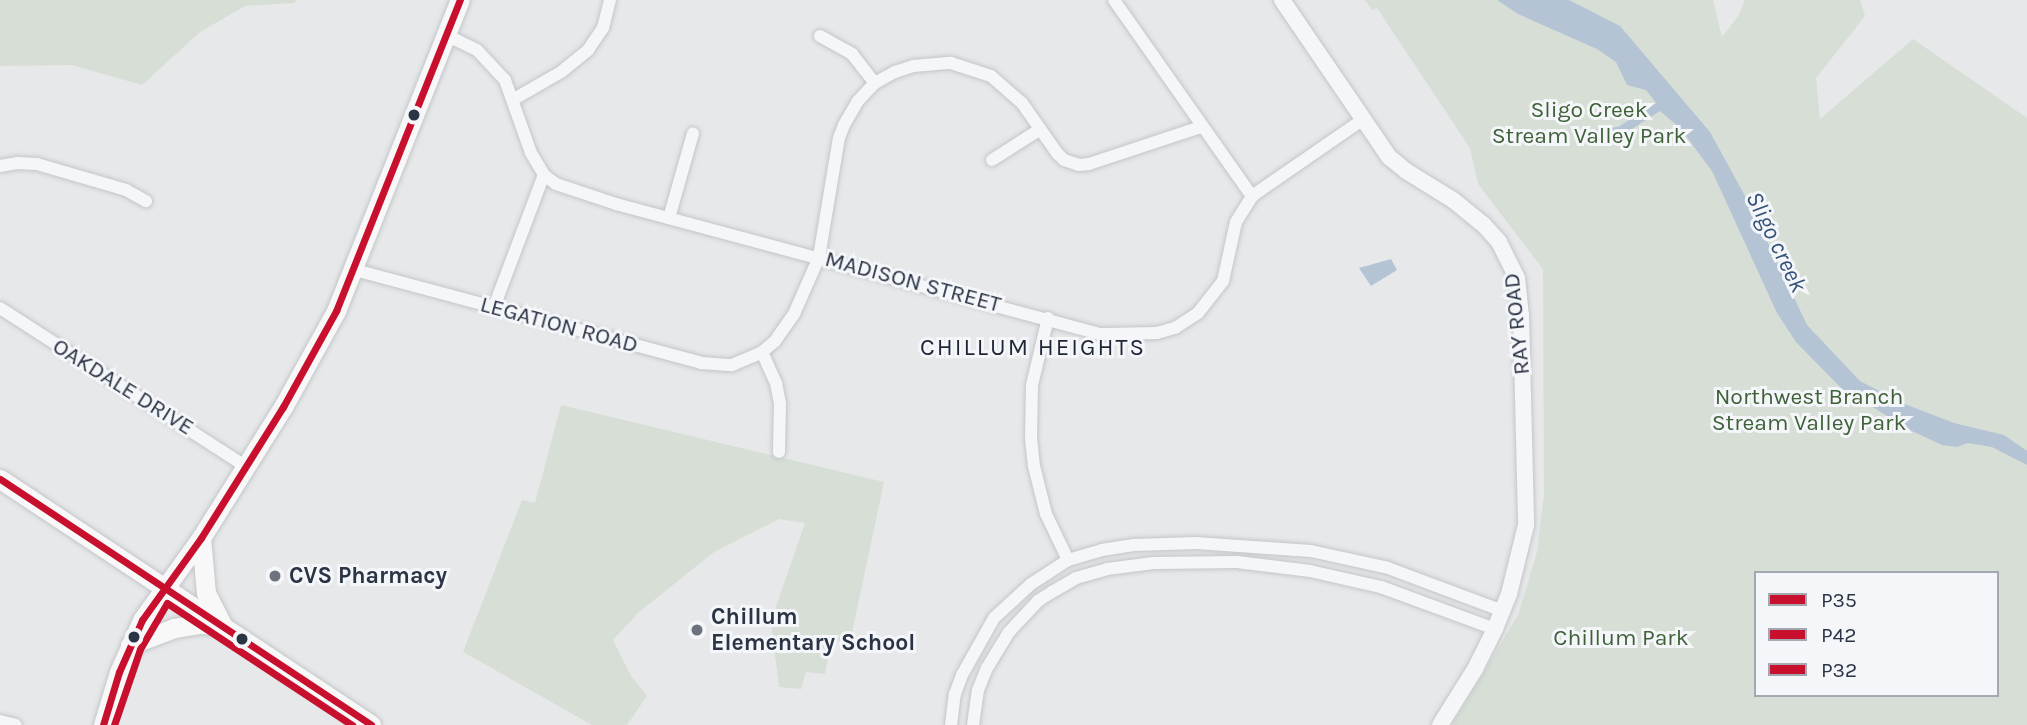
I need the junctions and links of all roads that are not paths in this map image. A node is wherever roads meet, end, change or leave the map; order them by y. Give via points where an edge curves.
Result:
1 (460, 0) edge
2 (610, 0) edge
3 (1114, 0) edge
4 (1282, 0) edge
5 (446, 35) junction
6 (820, 36) dead end
7 (875, 83) junction
8 (514, 99) junction
9 (1362, 120) junction
10 (1201, 127) junction
11 (1039, 130) junction
12 (693, 133) dead end
13 (992, 160) dead end
14 (0, 166) edge
15 (544, 175) junction
16 (1252, 196) junction
17 (146, 201) dead end
18 (669, 218) junction
19 (819, 257) junction
20 (355, 270) junction
21 (494, 307) junction
22 (0, 308) edge
23 (1048, 318) junction
24 (762, 352) junction
25 (779, 452) dead end
26 (245, 466) junction
27 (2, 484) edge
28 (201, 538) junction
29 (1068, 559) junction
30 (164, 589) junction
31 (1503, 611) junction
32 (222, 626) junction
33 (1495, 629) junction
34 (130, 645) junction
35 (0, 721) edge
36 (16, 725) edge
37 (103, 725) edge
38 (371, 725) edge
39 (951, 725) edge
40 (973, 725) edge
41 (1440, 725) edge

1 - 5 main road
2 - 8 street via 603,29 588,50
3 - 10 street
4 - 9 street, RAY ROAD
5 - 8 street via 486,58
5 - 20 main road
6 - 7 street via 852,54
7 - 11 street via 913,66 951,63 967,67 1008,88
7 - 19 street via 858,101 839,138
8 - 15 street via 531,153
9 - 16 street, MADISON STREET
9 - 31 street, RAY ROAD via 1397,166 1454,200 1483,224 1499,242 1517,278 1528,508 1520,557
10 - 11 street via 1079,165 1064,160
10 - 16 street
11 - 13 street
12 - 18 street
14 - 17 street via 37,164 126,190
15 - 18 street, MADISON STREET via 575,192
15 - 21 street
16 - 23 street, MADISON STREET via 1236,222 1223,281 1208,303 1185,322 1157,333 1119,335
18 - 19 street, MADISON STREET
19 - 23 street, MADISON STREET
19 - 24 street via 794,314
20 - 21 street, LEGATION ROAD
20 - 26 main road via 309,362
21 - 24 street, LEGATION ROAD via 701,363 732,365
22 - 26 street, OAKDALE DRIVE
23 - 29 street via 1032,385 1031,438 1046,514
24 - 25 street via 780,403
26 - 28 main road
27 - 30 main road
28 - 30 main road
28 - 32 main road via 206,593
29 - 31 street via 1134,545 1270,546 1388,568
29 - 39 street via 1031,584 994,618 962,675
30 - 32 main road
30 - 34 main road
31 - 33 street, RAY ROAD
32 - 34 main road via 174,628
32 - 38 main road
33 - 40 street via 1381,587 1310,571 1237,562 1107,569 1076,578 1038,601 1009,632 982,679
33 - 41 street, RAY ROAD
34 - 37 main road
35 - 36 street

